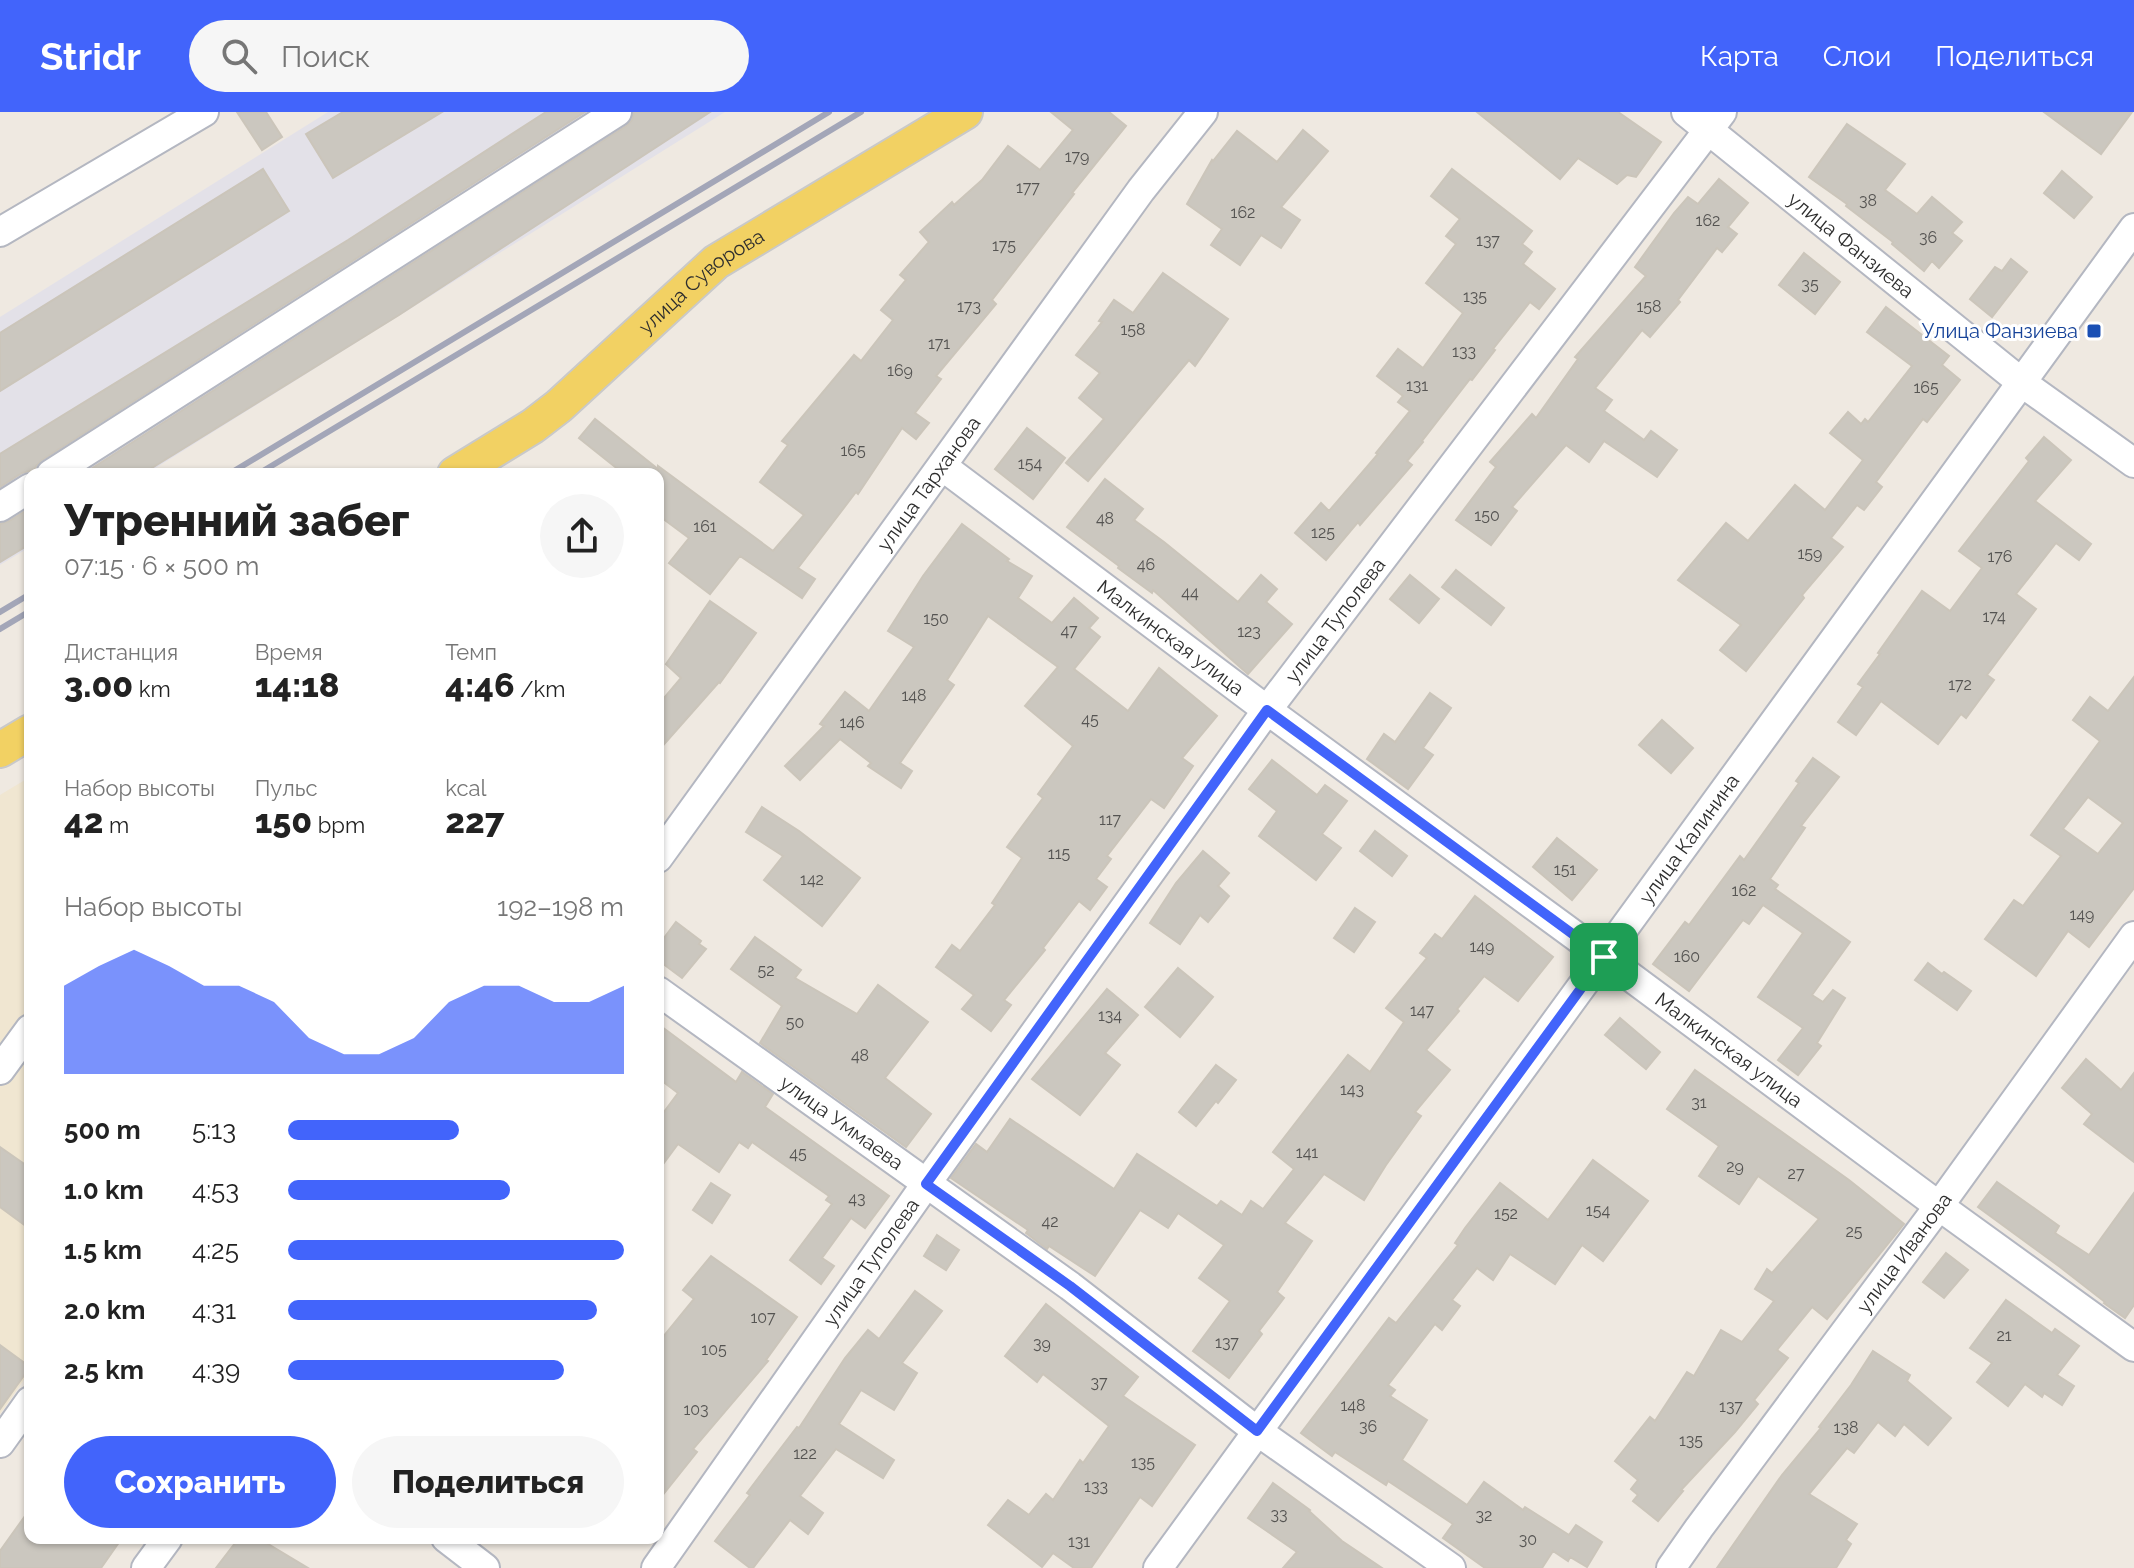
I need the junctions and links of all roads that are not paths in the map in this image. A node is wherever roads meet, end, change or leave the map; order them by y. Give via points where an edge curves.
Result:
1 (204, 112) edge
2 (617, 112) edge
3 (965, 112) edge
4 (1203, 112) edge
5 (1686, 112) edge
6 (1716, 121) edge
7 (2, 225) edge
8 (2134, 228) edge
9 (2021, 382) junction
10 (2134, 463) edge
11 (942, 466) junction
12 (60, 468) edge
13 (465, 468) edge
14 (24, 492) edge
15 (0, 507) edge
16 (1267, 710) junction
17 (24, 736) edge
18 (0, 750) edge
19 (664, 850) edge
20 (2134, 936) edge
21 (1604, 957) junction
22 (664, 995) edge
23 (24, 1037) edge
24 (0, 1070) edge
25 (926, 1184) junction
26 (1939, 1206) junction
27 (2134, 1347) edge
28 (24, 1409) edge
29 (1257, 1431) junction
30 (0, 1443) edge
31 (164, 1544) edge
32 (454, 1544) edge
33 (146, 1568) edge
34 (485, 1568) edge
35 (656, 1568) edge
36 (1158, 1568) edge
37 (1451, 1568) edge
38 (1671, 1568) edge

1 - 7 street
2 - 12 street
3 - 13 main road, улица Суворова via 716,262 559,406
4 - 11 street, улица Тарханова
5 - 6 street, улица Фанзиева
6 - 9 street, улица Фанзиева
6 - 16 street, улица Туполева
8 - 9 street, улица Калинина
9 - 10 street, улица Фанзиева
9 - 21 street, улица Калинина
11 - 16 street, Малкинская улица
11 - 19 street, улица Тарханова
14 - 15 street
16 - 21 street, Малкинская улица
16 - 25 street, улица Туполева
17 - 18 main road
20 - 26 street, улица Иванова
21 - 26 street, Малкинская улица
21 - 29 street, улица Калинина
22 - 25 street, улица Уммаева
23 - 24 street
25 - 29 street, улица Уммаева via 1070,1286
25 - 35 street, улица Туполева
26 - 27 street, Малкинская улица
26 - 38 street, улица Иванова
28 - 30 street
29 - 36 street, улица Калинина
29 - 37 street, улица Уммаева
31 - 33 street
32 - 34 street

